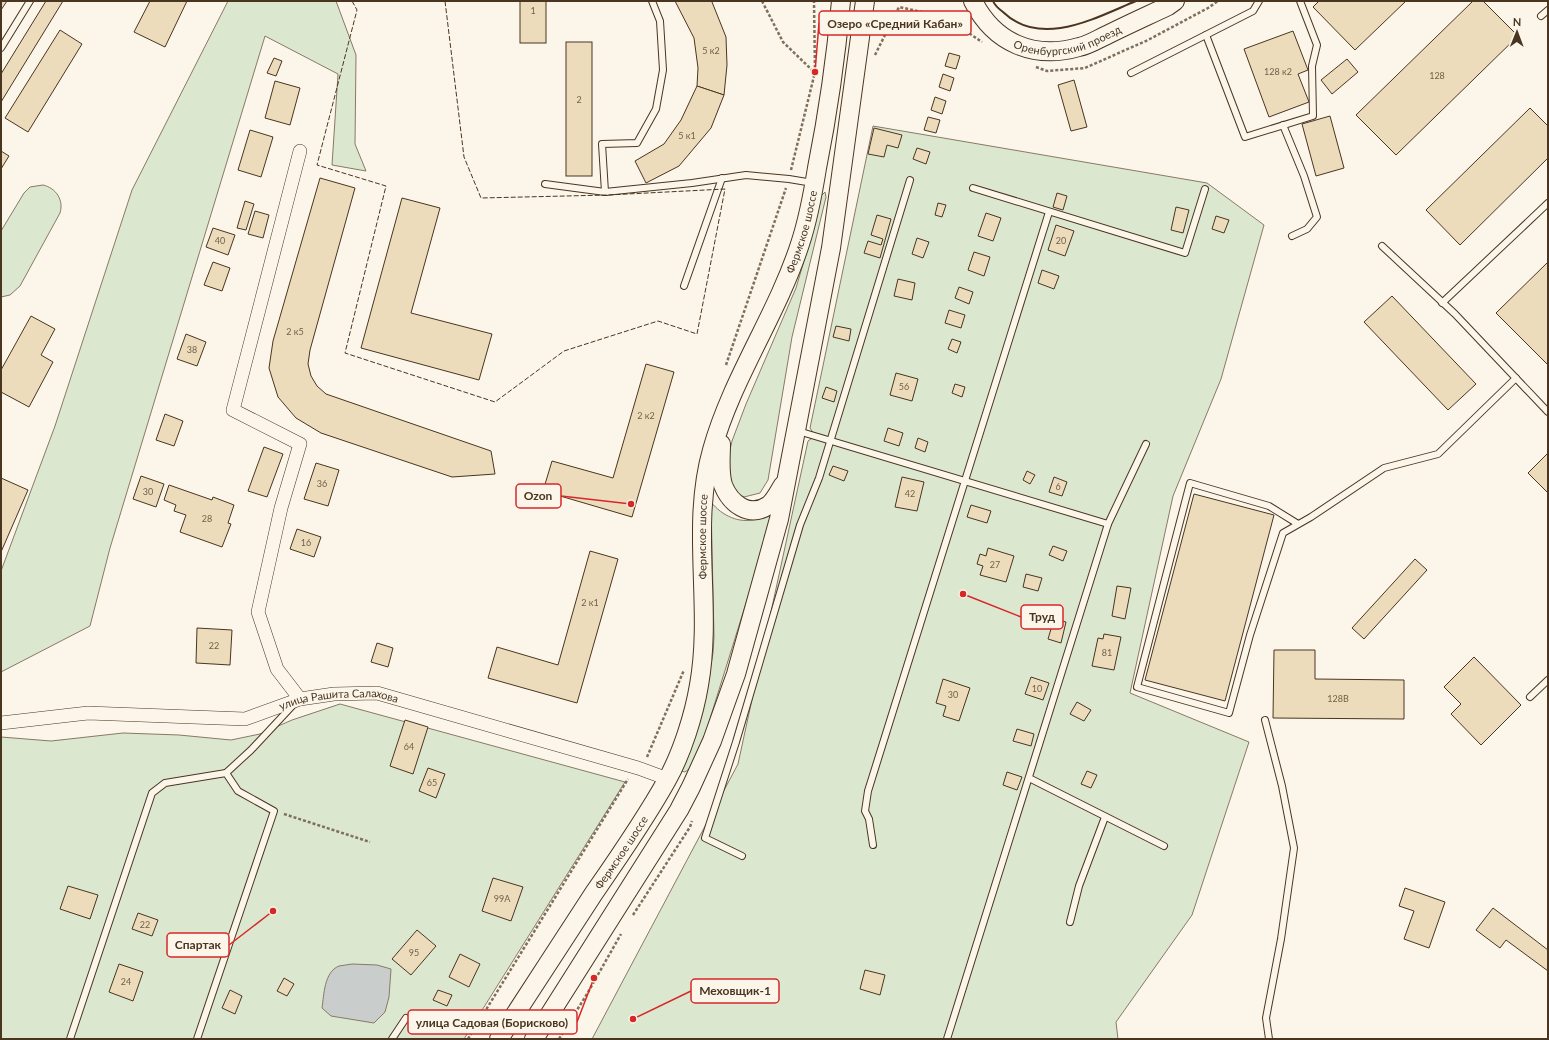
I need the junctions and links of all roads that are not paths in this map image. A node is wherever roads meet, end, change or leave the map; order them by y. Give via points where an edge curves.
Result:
1 (30, 1) edge
2 (652, 1) edge
3 (841, 1) edge
4 (973, 1) edge
5 (1175, 1) edge
6 (1259, 1) edge
7 (1300, 1) edge
8 (864, 2) edge
9 (1548, 10) edge
10 (1541, 16) dead end
11 (1206, 35) junction
12 (3, 39) edge
13 (1, 48) edge
14 (1131, 73) dead end
15 (1284, 125) junction
16 (300, 150) dead end
17 (722, 178) junction
18 (910, 180) dead end
19 (545, 184) dead end
20 (814, 184) junction
21 (973, 188) dead end
22 (1205, 189) dead end
23 (605, 192) junction
24 (1548, 203) edge
25 (1049, 212) junction
26 (1292, 236) dead end
27 (1382, 246) dead end
28 (684, 286) dead end
29 (1442, 303) junction
30 (1516, 378) junction
31 (1548, 412) edge
32 (721, 420) junction
33 (796, 431) junction
34 (830, 441) junction
35 (1146, 444) dead end
36 (788, 476) junction
37 (965, 481) junction
38 (1108, 524) junction
39 (1298, 524) junction
40 (1548, 680) edge
41 (1530, 697) dead end
42 (300, 699) junction
43 (1265, 720) dead end
44 (1, 723) edge
45 (226, 773) junction
46 (1028, 778) junction
47 (668, 779) junction
48 (691, 788) junction
49 (1105, 817) junction
50 (873, 845) dead end
51 (1164, 846) dead end
52 (742, 856) dead end
53 (1070, 922) dead end
54 (406, 1018) dead end
55 (70, 1039) edge
56 (197, 1039) edge
57 (392, 1039) edge
58 (499, 1039) edge
59 (534, 1039) edge
60 (947, 1039) edge
61 (1269, 1039) edge

1 - 12 lane
2 - 23 lane via 660,21 663,70 656,110 637,143 602,144
3 - 20 main road, Фермское шоссе
4 - 5 main road, Оренбургский проезд via 998,34 1014,44 1030,50 1055,52 1081,47
6 - 11 lane via 1254,11
7 - 15 lane via 1317,45 1312,66 1313,116
8 - 33 main road via 831,248
9 - 10 lane
11 - 14 lane
11 - 15 lane via 1245,137
12 - 13 lane
15 - 26 lane via 1304,176 1316,218 1308,229
16 - 42 street via 234,410 300,444 281,508 258,612 277,669
17 - 20 lane via 746,175
17 - 23 lane
17 - 28 lane
18 - 34 lane
19 - 23 lane
20 - 32 main road, Фермское шоссе via 801,243
21 - 25 lane
22 - 25 lane via 1185,253
24 - 29 lane
25 - 37 lane
27 - 29 lane
29 - 30 lane
30 - 31 lane
30 - 39 lane via 1438,454 1384,468
32 - 36 main road via 720,469 723,484 730,498 738,506 749,510 769,505
32 - 47 main road, Фермское шоссе via 705,485 702,529 704,655 691,720
33 - 34 lane
33 - 36 main road
34 - 37 lane
34 - 52 lane via 820,478 800,525 705,838
35 - 38 lane
36 - 48 main road via 779,519 736,674 712,741
37 - 38 lane
37 - 50 lane via 868,790 865,812 869,818
38 - 46 lane
39 - 39 lane via 1269,506 1190,483 1137,687 1229,713 1250,635 1283,533
40 - 41 lane
42 - 44 street, улица Рашита Салахова via 245,719 88,713
42 - 45 lane
42 - 47 street, улица Рашита Салахова via 334,694 377,693 638,768
43 - 61 lane via 1294,848 1266,1018
45 - 55 lane via 165,783 152,793
45 - 56 lane via 238,791 274,811
46 - 49 lane
46 - 60 lane
47 - 48 main road
47 - 58 main road, Фермское шоссе
48 - 59 main road
49 - 51 lane
49 - 53 lane via 1079,886
54 - 57 lane

